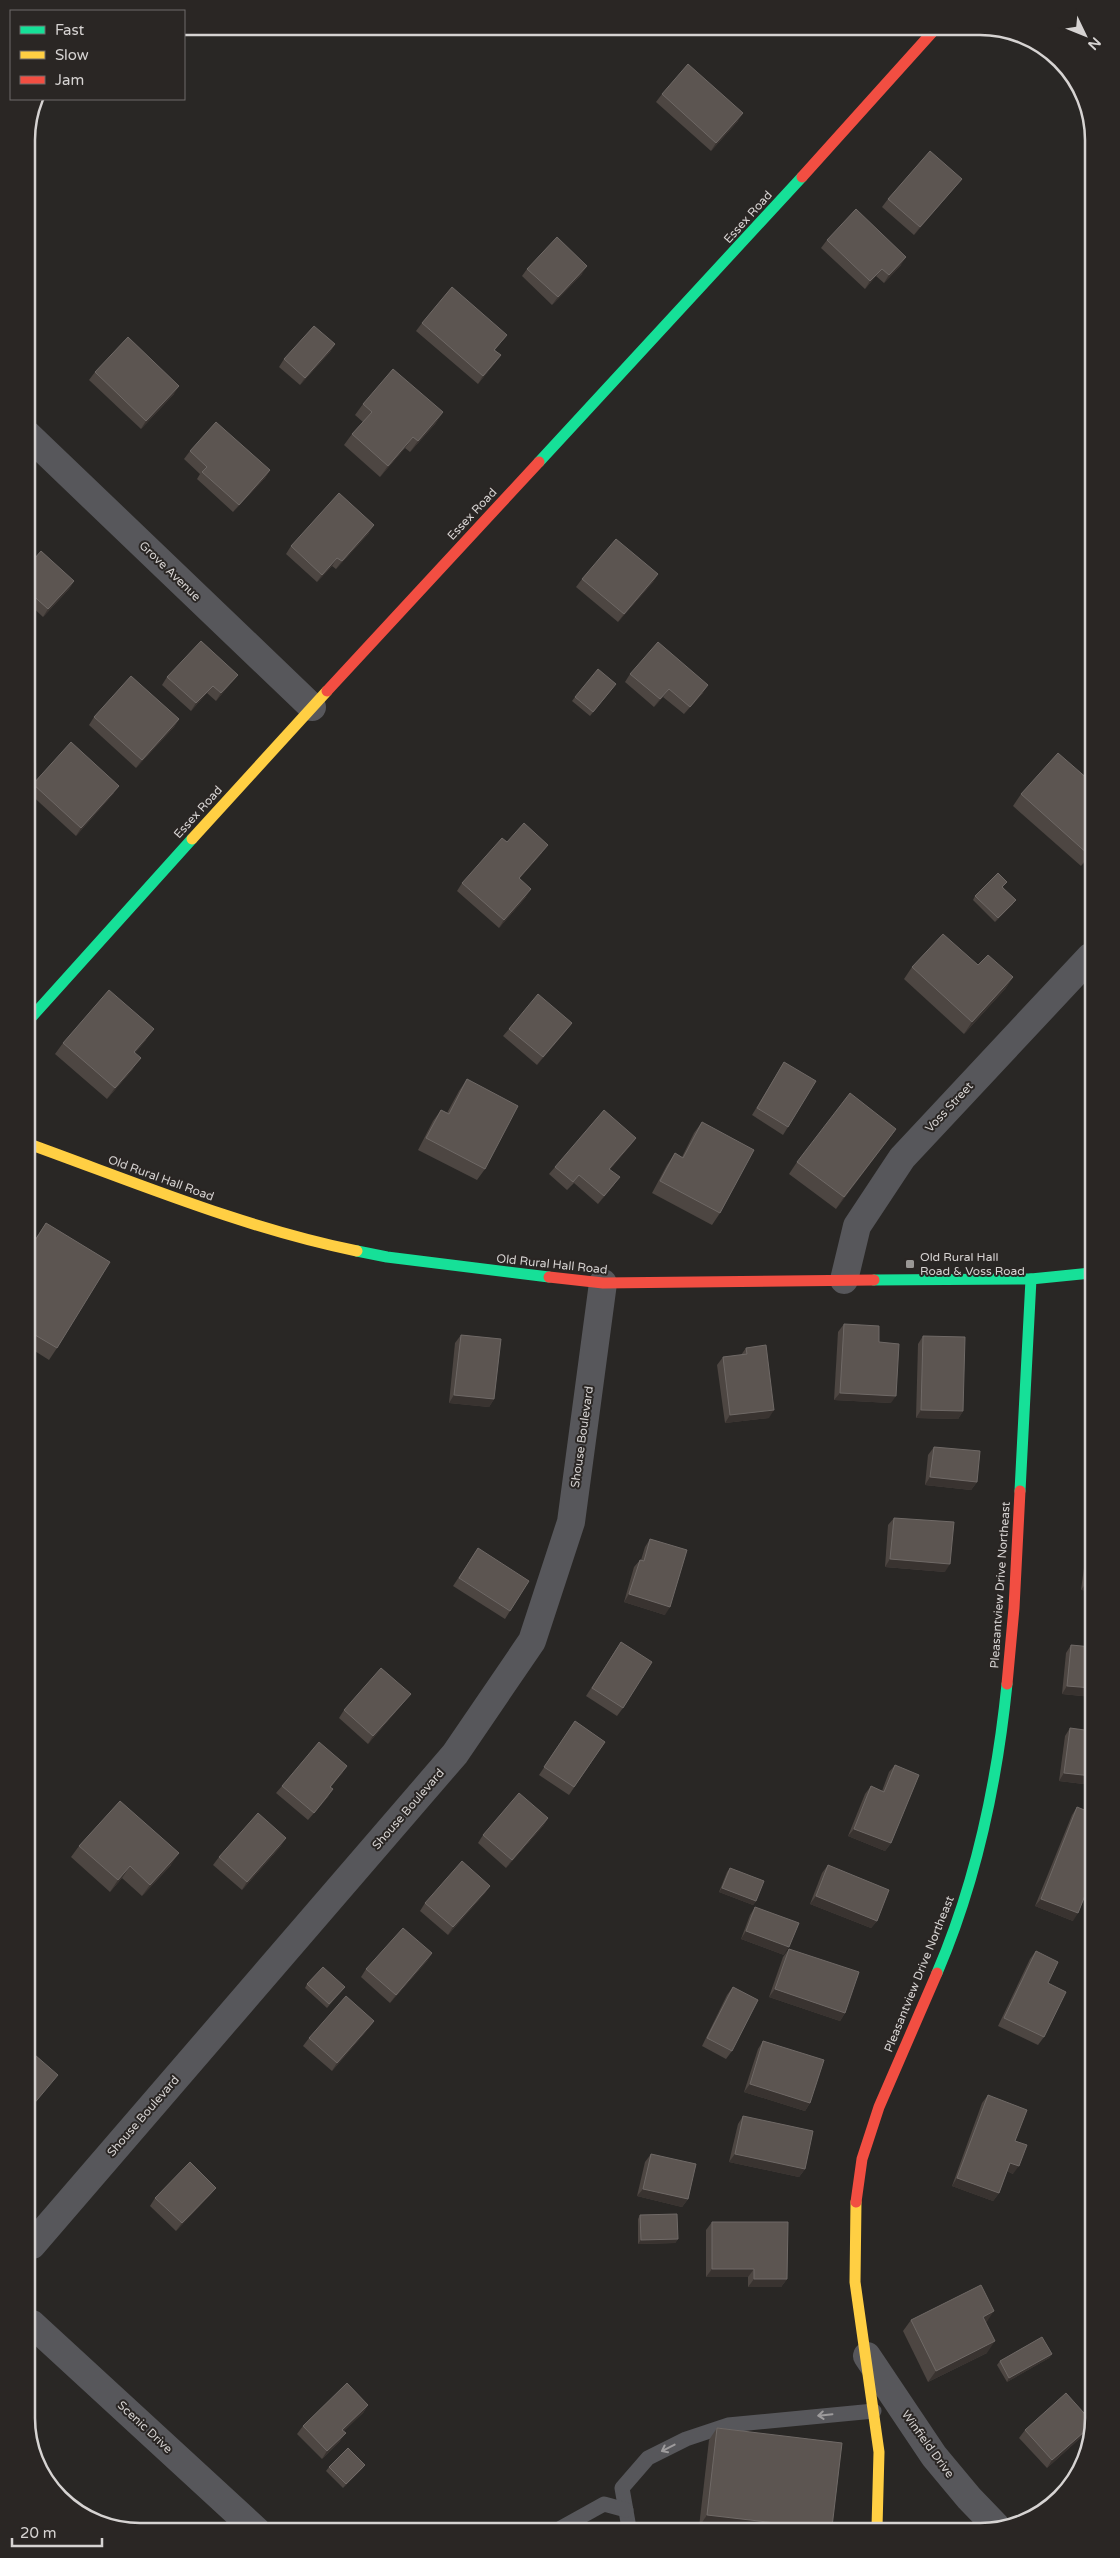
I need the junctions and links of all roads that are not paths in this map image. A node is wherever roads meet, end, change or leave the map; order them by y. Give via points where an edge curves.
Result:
1 (929, 35) edge
2 (35, 442) edge
3 (312, 707) junction
4 (1085, 962) edge
5 (35, 1013) edge
6 (35, 1146) edge
7 (1085, 1274) edge
8 (1031, 1279) junction
9 (844, 1280) junction
10 (603, 1283) junction
11 (35, 2242) edge
12 (35, 2327) edge
13 (867, 2356) junction
14 (874, 2410) junction
15 (626, 2510) junction
16 (992, 2522) edge
17 (248, 2523) edge
18 (570, 2523) edge
19 (628, 2523) edge
20 (877, 2523) edge

1 - 3 street, Essex Road via 756,228
2 - 3 street, Grove Avenue
3 - 5 street, Essex Road
4 - 9 street, Voss Street via 902,1158 857,1226
6 - 10 street, Old Rural Hall Road via 215,1212 307,1241 387,1257
7 - 8 street, Old Rural Hall Road
8 - 9 street, Old Rural Hall Road
8 - 13 street, Pleasantview Drive Northeast via 1014,1608 1002,1730 988,1812 968,1891 939,1968 879,2107 862,2159 855,2213 855,2282
9 - 10 street, Old Rural Hall Road
10 - 11 street, Shouse Boulevard via 571,1522 532,1641 455,1754
12 - 17 street, Scenic Drive
13 - 14 street, Pleasantview Drive Northeast
13 - 16 street, Winfield Drive via 934,2456
14 -> 15 lane via 728,2425 686,2439 648,2458 622,2488
14 - 20 street, Pleasantview Drive Northeast via 879,2452
15 - 18 lane via 604,2504
15 - 19 lane

